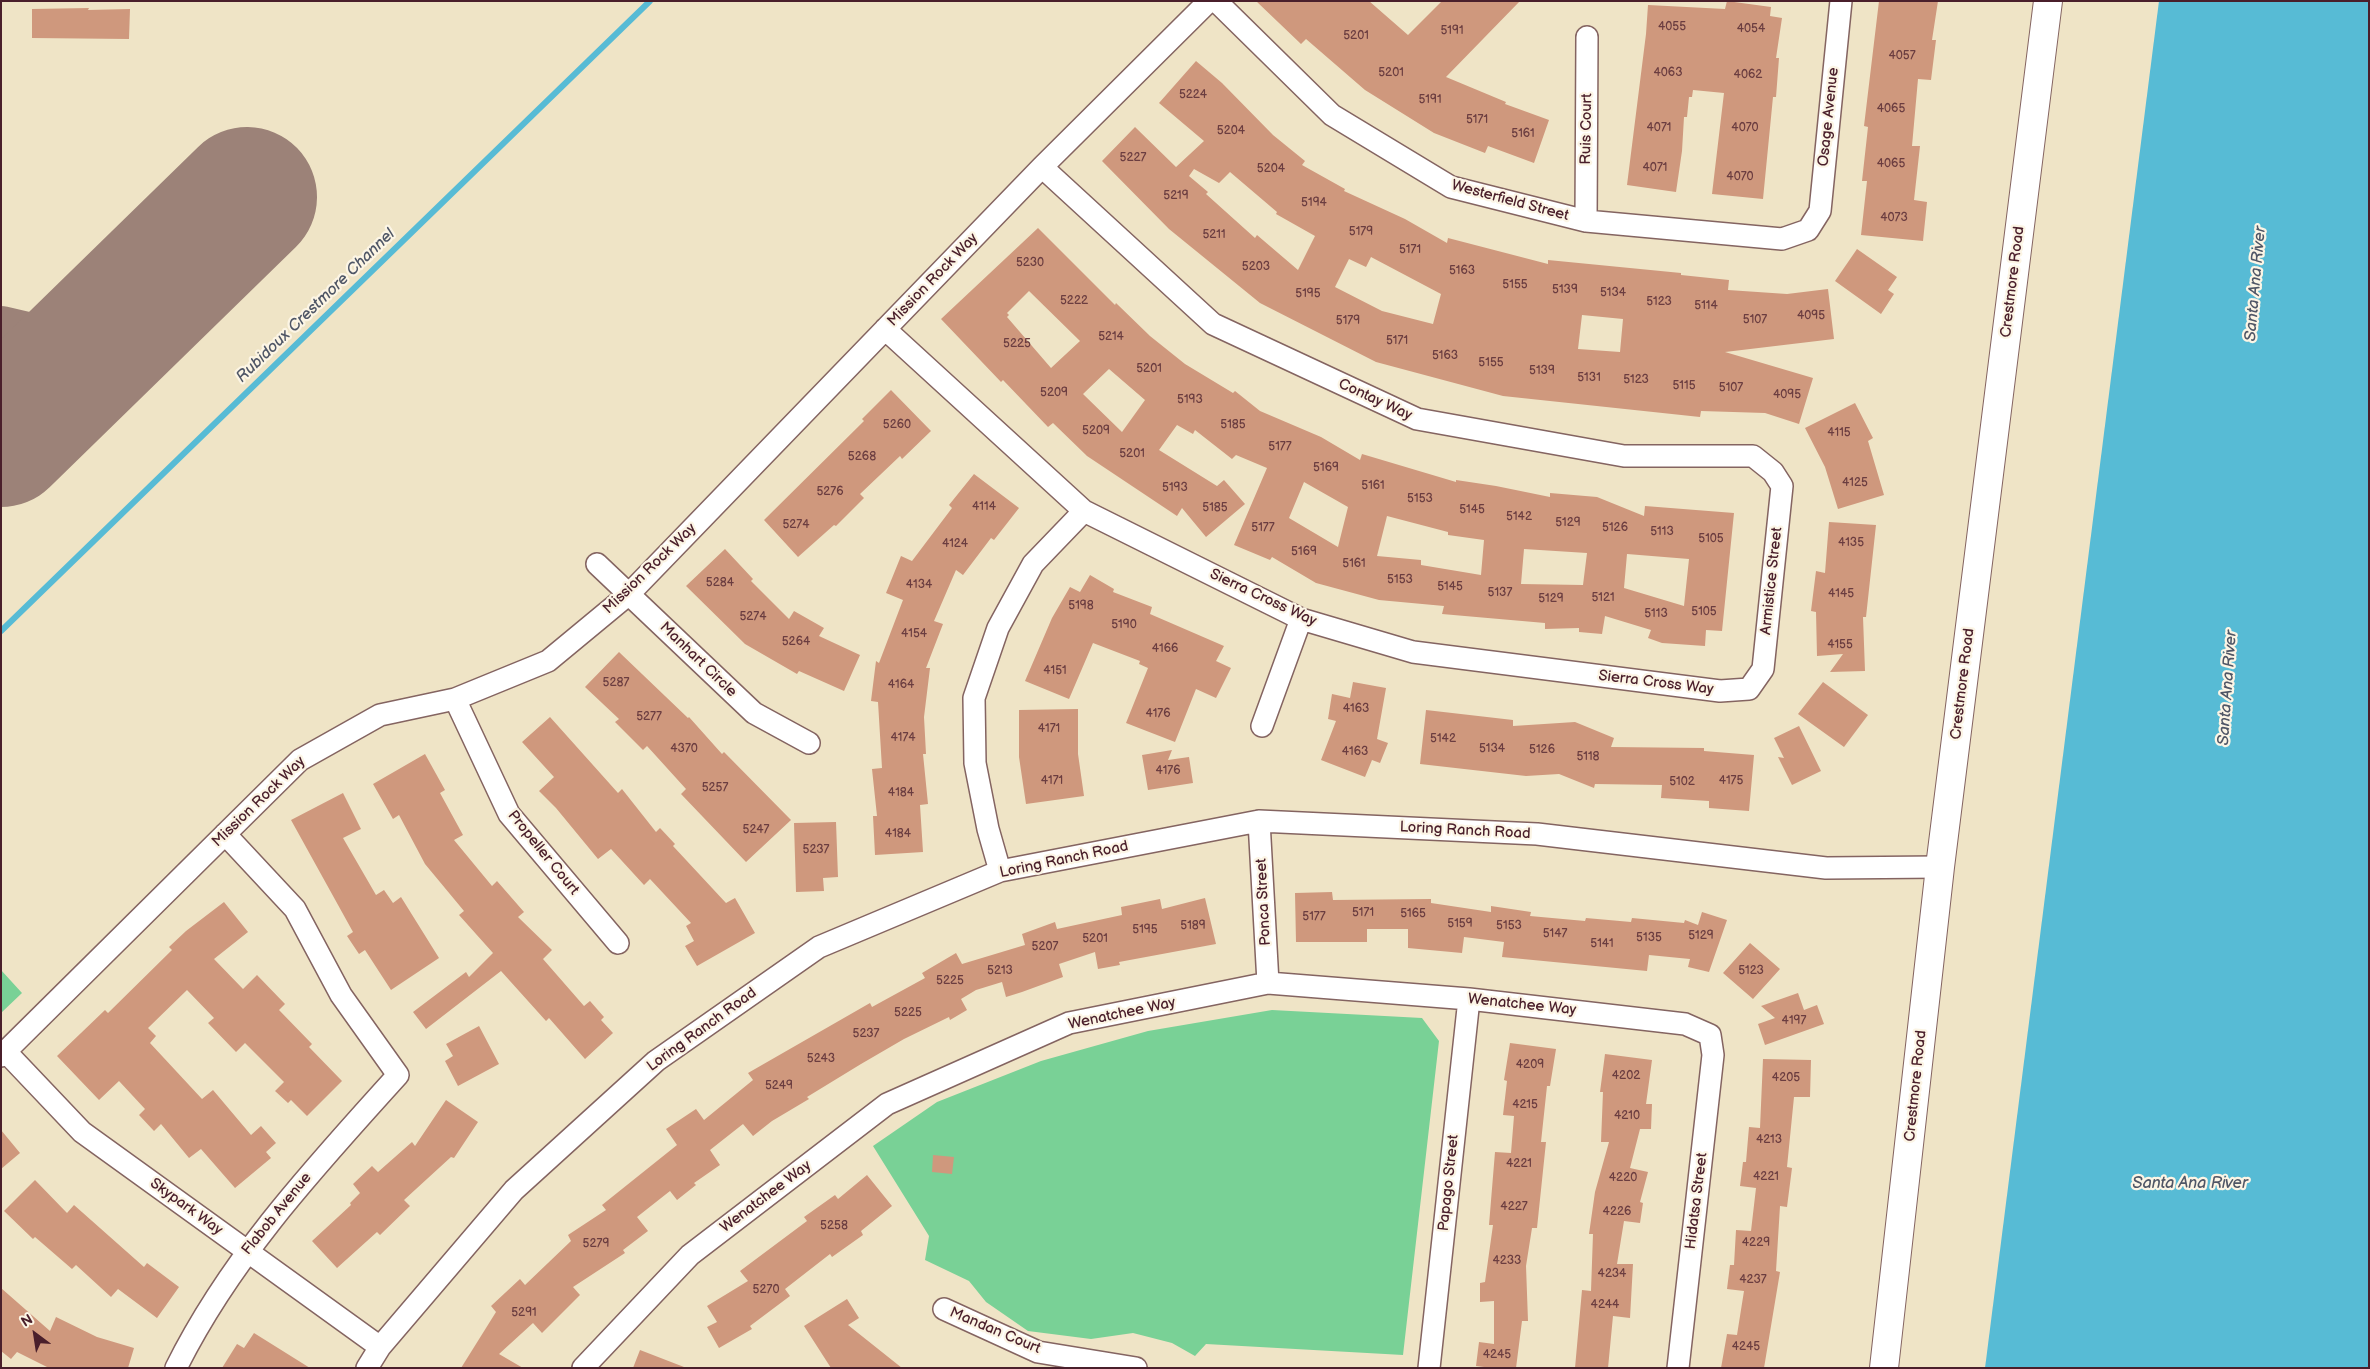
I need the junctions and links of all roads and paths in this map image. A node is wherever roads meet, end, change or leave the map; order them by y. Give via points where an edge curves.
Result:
1 (1209, 1) edge
2 (1216, 1) edge
3 (1840, 1) edge
4 (2048, 1) edge
5 (1587, 37) dead end
6 (1042, 168) junction
7 (1586, 221) junction
8 (1808, 230) joint
9 (885, 329) junction
10 (1773, 472) joint
11 (1084, 511) junction
12 (597, 564) dead end
13 (629, 594) junction
14 (1301, 619) junction
15 (1750, 689) joint
16 (455, 699) junction
17 (1262, 726) dead end
18 (809, 743) dead end
19 (1259, 821) junction
20 (225, 834) junction
21 (1940, 867) junction
22 (1000, 871) junction
23 (618, 943) dead end
24 (1268, 983) junction
25 (1468, 999) junction
26 (1710, 1035) joint
27 (3, 1054) edge
28 (247, 1251) junction
29 (944, 1309) dead end
30 (380, 1347) junction
31 (176, 1368) edge
32 (367, 1368) edge
33 (583, 1368) edge
34 (1136, 1368) edge
35 (1429, 1368) edge
36 (1678, 1368) edge
37 (1884, 1368) edge

1 - 6 street, Mission Rock Way
2 - 7 street, Westerfield Street via 1332,115 1451,187
3 - 8 street, Osage Avenue via 1820,211
4 - 21 street, Crestmore Road
5 - 7 street, Ruis Court
6 - 9 street, Mission Rock Way
6 - 10 street, Contay Way via 1214,324 1417,420 1624,456 1753,456
7 - 8 street, Westerfield Street via 1782,239
9 - 11 street, Sierra Cross Way
9 - 13 street, Mission Rock Way
10 - 15 street, Armistice Street via 1782,486 1763,669
11 - 14 street, Sierra Cross Way
11 - 22 street via 1033,564 998,628 974,698 975,763
12 - 13 street, Manhart Circle
13 - 16 street, Mission Rock Way via 548,661
13 - 18 street, Manhart Circle via 754,713
14 - 15 street, Sierra Cross Way via 1413,652 1720,691
14 - 17 street
16 - 20 street, Mission Rock Way via 380,714 300,760
16 - 23 street, Propeller Court via 509,814
19 - 21 street, Loring Ranch Road via 1537,834 1826,868
19 - 22 street, Loring Ranch Road
19 - 24 street, Ponca Street
20 - 27 street, Mission Rock Way
20 - 28 street, Flabob Avenue via 295,909 341,995 398,1075 321,1160
21 - 37 street, Crestmore Road
22 - 30 street, Loring Ranch Road via 820,947 656,1061 514,1190
24 - 25 street, Wenatchee Way
24 - 33 street, Wenatchee Way via 1069,1023 887,1104 690,1255
25 - 26 street, Wenatchee Way via 1685,1024
25 - 35 street, Papago Street
26 - 36 street, Hidatsa Street via 1713,1055
27 - 28 street, Skypark Way via 82,1132
28 - 30 street, Skypark Way
28 - 31 street, Flabob Avenue
29 - 34 street, Mandan Court via 1038,1352
30 - 32 street, Loring Ranch Road

